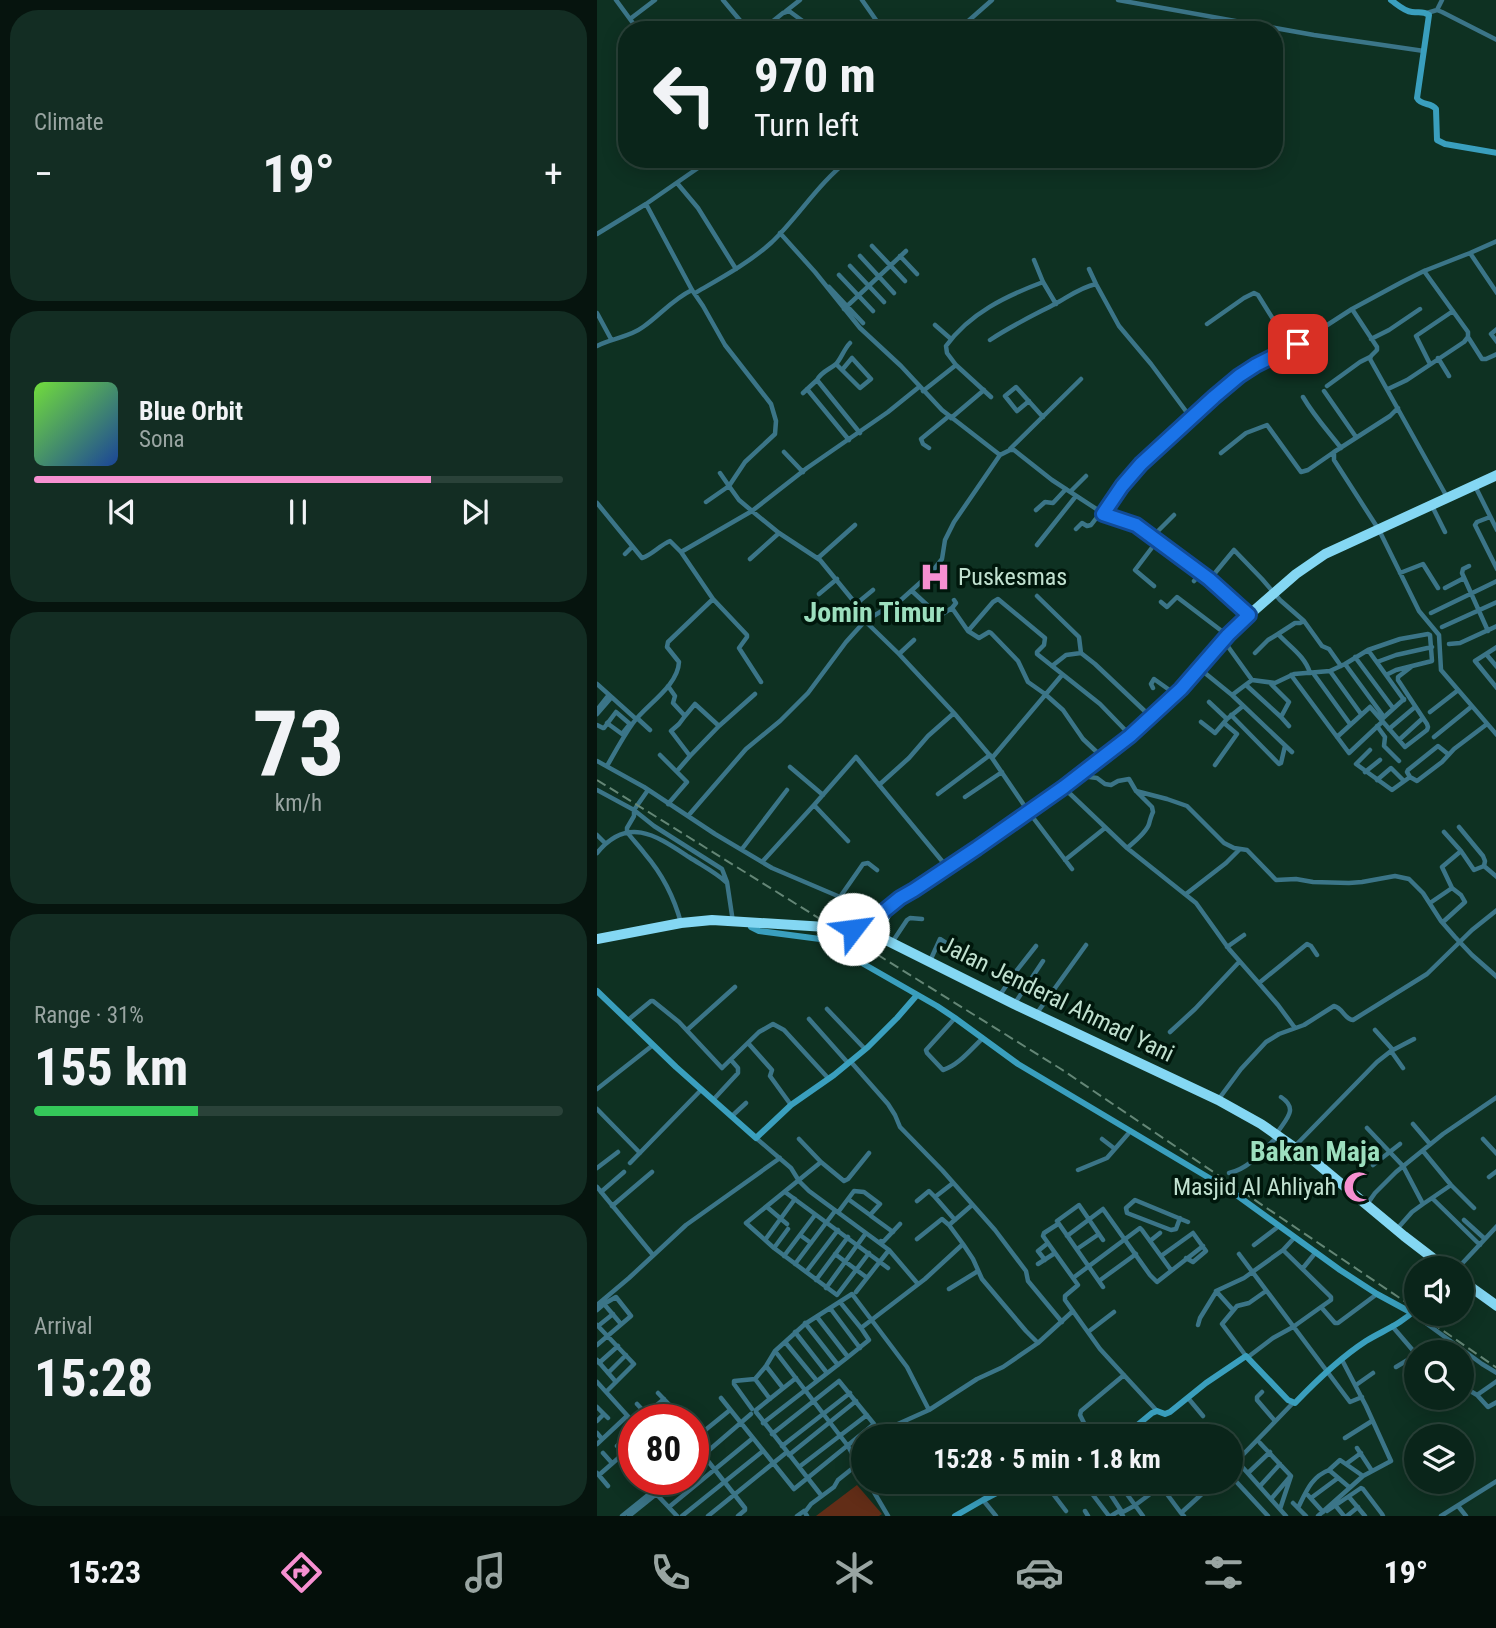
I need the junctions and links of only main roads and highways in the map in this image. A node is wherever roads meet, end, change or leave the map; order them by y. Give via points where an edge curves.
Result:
1 (1496, 475) edge
2 (914, 890) junction
3 (733, 923) junction
4 (866, 930) junction
5 (597, 941) edge
6 (1276, 1137) junction
7 (1425, 1256) edge
8 (1430, 1256) edge
9 (1474, 1292) edge
10 (1496, 1308) edge

1 - 2 highway via 1319,558 1249,615 1130,736
2 - 4 highway
2 - 4 highway
3 - 4 highway
3 - 5 highway
3 - 5 highway via 681,923
4 - 6 highway, Jalan Jenderal Ahmad Yani via 1218,1100
4 - 6 highway via 869,938
6 - 7 highway
6 - 8 highway, Jalan Jenderal Ahmad Yani via 1295,1147
9 - 10 highway

